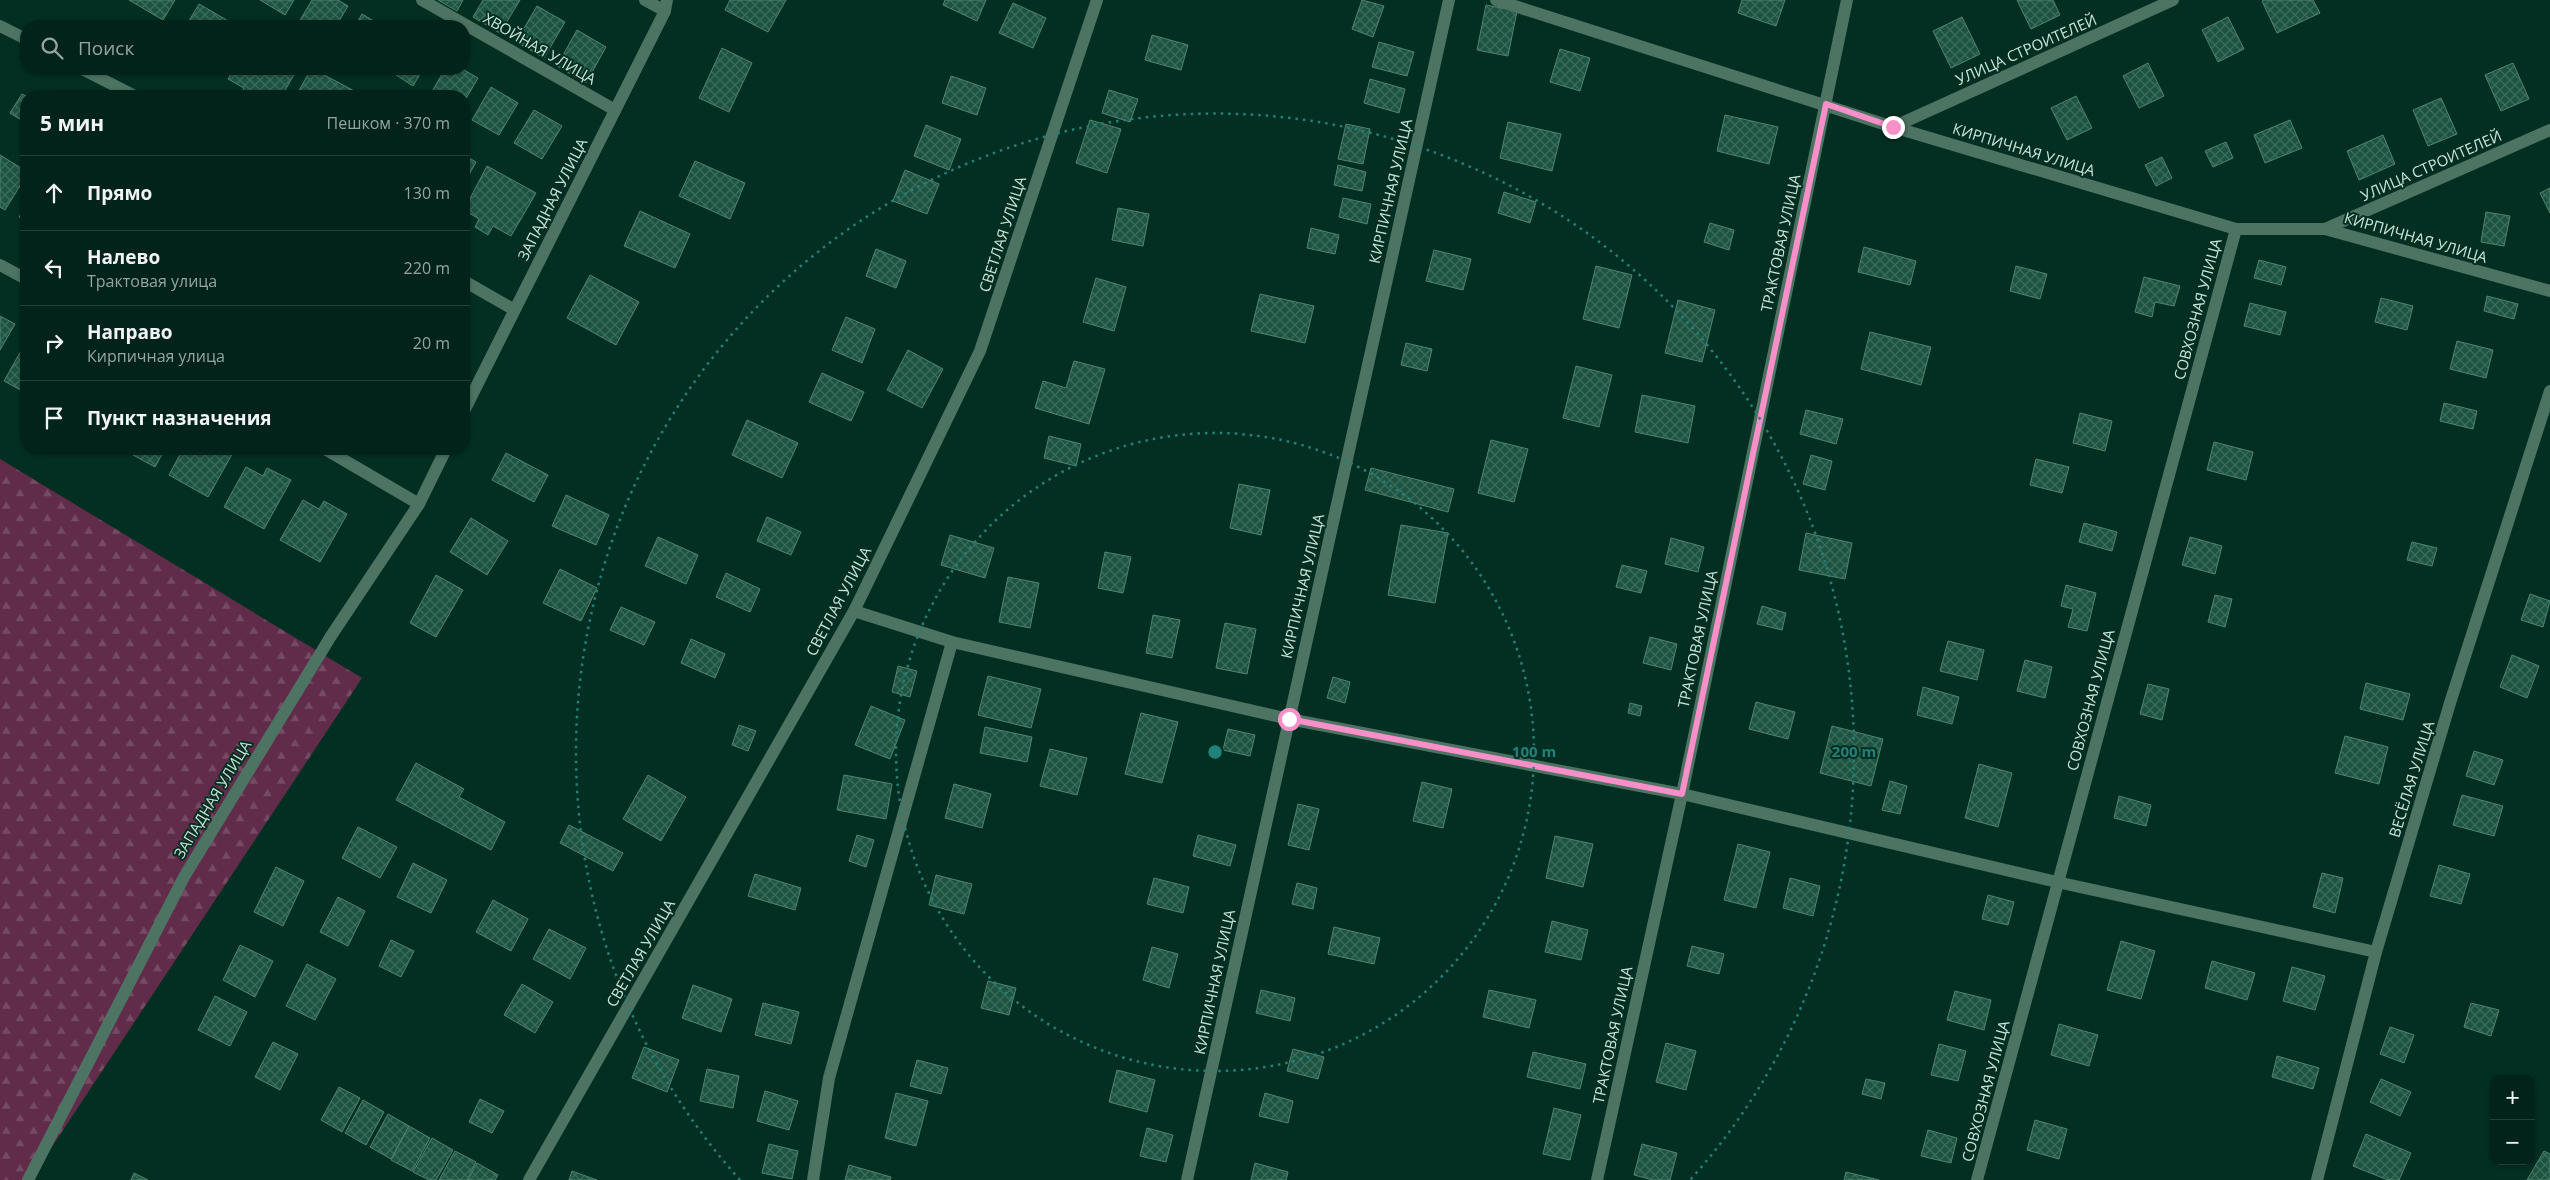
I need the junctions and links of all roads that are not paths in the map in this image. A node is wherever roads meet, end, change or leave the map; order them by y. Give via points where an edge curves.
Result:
1 (422, 0) edge
2 (645, 0) edge
3 (1097, 0) edge
4 (1449, 0) edge
5 (1496, 0) edge
6 (1847, 0) edge
7 (2174, 0) edge
8 (666, 6) edge
9 (457, 20) edge
10 (0, 26) edge
11 (470, 27) edge
12 (20, 36) edge
13 (94, 75) edge
14 (123, 90) edge
15 (1826, 104) junction
16 (615, 110) junction
17 (1893, 127) junction
18 (2550, 130) edge
19 (2236, 228) junction
20 (2325, 229) junction
21 (0, 265) edge
22 (20, 276) edge
23 (470, 284) edge
24 (2550, 292) edge
25 (513, 309) junction
26 (2550, 391) edge
27 (470, 399) edge
28 (335, 455) edge
29 (443, 455) edge
30 (419, 504) junction
31 (854, 611) junction
32 (952, 642) junction
33 (1289, 719) junction
34 (1682, 794) junction
35 (2057, 882) junction
36 (2376, 952) junction
37 (28, 1180) edge
38 (529, 1180) edge
39 (812, 1180) edge
40 (1187, 1180) edge
41 (1597, 1180) edge
42 (1978, 1180) edge
43 (2317, 1180) edge

1 - 9 street, ХВОЙНАЯ УЛИЦА
2 - 8 street
3 - 31 street, СВЕТЛАЯ УЛИЦА via 980,351
4 - 33 street, КИРПИЧНАЯ УЛИЦА
5 - 15 street, КИРПИЧНАЯ УЛИЦА
6 - 15 street
7 - 17 street, УЛИЦА СТРОИТЕЛЕЙ
8 - 16 street, ЗАПАДНАЯ УЛИЦА
10 - 12 street
11 - 16 street, ХВОЙНАЯ УЛИЦА
13 - 14 street
15 - 17 street, КИРПИЧНАЯ УЛИЦА
15 - 34 street, ТРАКТОВАЯ УЛИЦА
16 - 25 street, ЗАПАДНАЯ УЛИЦА
17 - 19 street, КИРПИЧНАЯ УЛИЦА
18 - 20 street, УЛИЦА СТРОИТЕЛЕЙ
19 - 20 street, КИРПИЧНАЯ УЛИЦА
19 - 35 street, СОВХОЗНАЯ УЛИЦА
20 - 24 street, КИРПИЧНАЯ УЛИЦА
21 - 22 street
23 - 25 street
25 - 27 street, ЗАПАДНАЯ УЛИЦА
26 - 36 street, ВЕСЁЛАЯ УЛИЦА via 2450,703
28 - 30 street
29 - 30 street, ЗАПАДНАЯ УЛИЦА
30 - 37 street, ЗАПАДНАЯ УЛИЦА via 331,636 184,877
31 - 32 street
31 - 38 street, СВЕТЛАЯ УЛИЦА
32 - 33 street
32 - 39 street via 829,1078
33 - 34 street
33 - 40 street, КИРПИЧНАЯ УЛИЦА
34 - 35 street
34 - 41 street, ТРАКТОВАЯ УЛИЦА
35 - 36 street
35 - 42 street, СОВХОЗНАЯ УЛИЦА
36 - 43 street, ВЕСЁЛАЯ УЛИЦА

